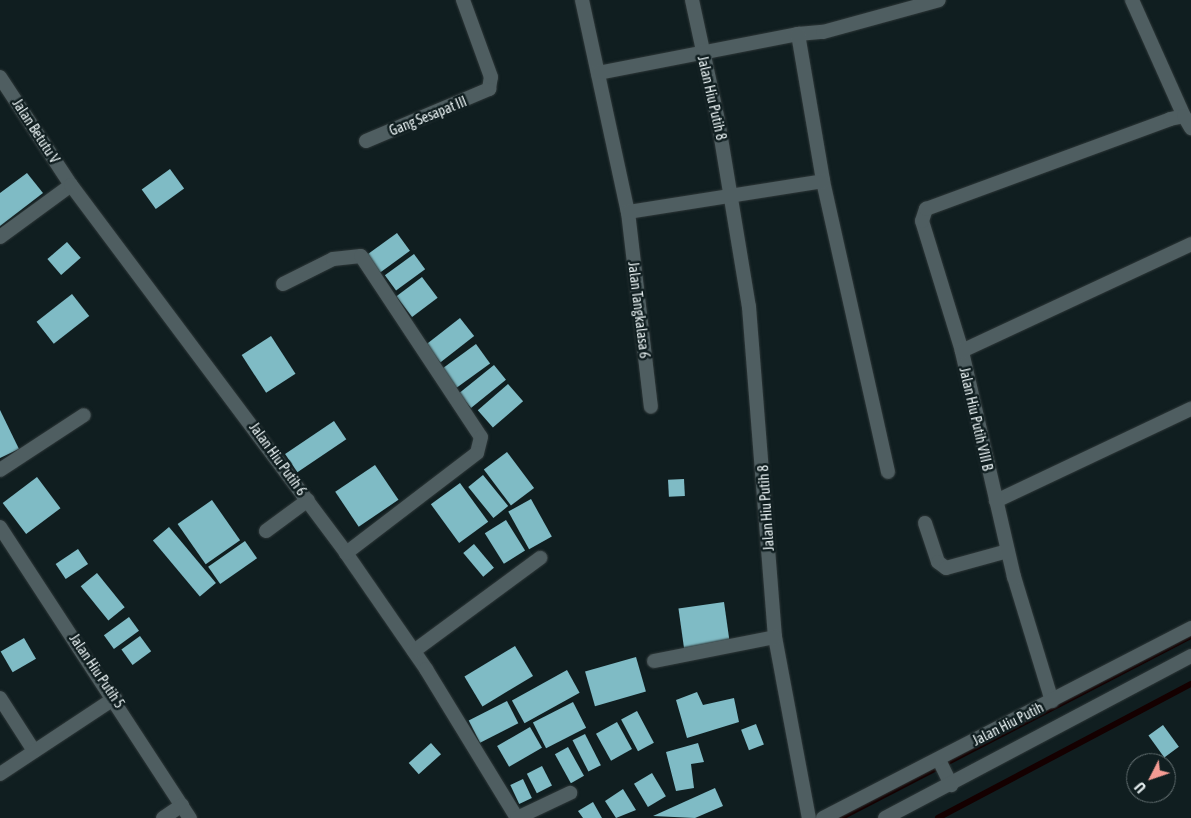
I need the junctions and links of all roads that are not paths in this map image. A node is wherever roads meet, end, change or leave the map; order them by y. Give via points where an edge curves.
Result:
1 (463, 0) edge
2 (582, 0) edge
3 (692, 0) edge
4 (939, 0) edge
5 (1132, 0) edge
6 (798, 34) junction
7 (701, 51) junction
8 (598, 73) junction
9 (0, 77) edge
10 (1188, 122) edge
11 (366, 141) dead end
12 (823, 181) junction
13 (71, 185) junction
14 (732, 196) junction
15 (628, 212) junction
16 (0, 237) edge
17 (1191, 244) edge
18 (283, 284) dead end
19 (962, 351) junction
20 (651, 407) dead end
21 (1191, 409) edge
22 (84, 415) dead end
23 (0, 470) edge
24 (888, 472) dead end
25 (308, 500) junction
26 (996, 501) junction
27 (925, 523) dead end
28 (0, 527) edge
29 (266, 531) dead end
30 (1008, 551) junction
31 (346, 552) junction
32 (540, 558) dead end
33 (1191, 628) edge
34 (775, 637) junction
35 (414, 651) junction
36 (1191, 656) edge
37 (654, 661) dead end
38 (0, 698) edge
39 (115, 698) junction
40 (1052, 701) junction
41 (34, 751) junction
42 (939, 760) junction
43 (0, 774) edge
44 (950, 785) junction
45 (570, 793) dead end
46 (182, 805) junction
47 (163, 818) edge
48 (190, 818) edge
49 (517, 818) edge
50 (809, 818) edge
51 (823, 818) edge
52 (885, 818) edge

1 - 11 street, Gang Sesapat III via 491,77 489,89
2 - 8 street, Jalan Tangkalasa 6
3 - 7 street, Jalan Hiu Putih 8
4 - 6 street via 822,32
5 - 10 street
6 - 7 street
6 - 12 street
7 - 8 street
7 - 14 street, Jalan Hiu Putih 8
8 - 15 street, Jalan Tangkalasa 6
9 - 13 street, Jalan Betutu V
10 - 19 street via 926,209 922,221
12 - 14 street
12 - 24 street
13 - 16 street
13 - 25 street, Jalan Hiu Putih 6
14 - 15 street
14 - 34 street, Jalan Hiu Putih 8 via 749,307
15 - 20 street, Jalan Tangkalasa 6
17 - 19 street, Jalan Hiu Putih VIII B
18 - 31 street via 333,259 361,256 481,437 477,453
19 - 26 street, Jalan Hiu Putih VIII B
21 - 26 street
22 - 23 street
25 - 29 street
25 - 31 street, Jalan Hiu Putih 6
26 - 30 street, Jalan Hiu Putih VIII B
27 - 30 street via 938,562 946,568
28 - 39 street, Jalan Hiu Putih 5
30 - 40 street, Jalan Hiu Putih VIII B
31 - 35 street, Jalan Hiu Putih 6
32 - 35 street
33 - 40 street, Jalan Hiu Putih
34 - 37 street
34 - 50 street, Jalan Hiu Putih 8
35 - 49 street, Jalan Hiu Putih 6
36 - 44 street, Jalan Hiu Putih
38 - 41 street
39 - 41 street
39 - 46 street, Jalan Hiu Putih 5
40 - 42 street, Jalan Hiu Putih
41 - 43 street
42 - 44 street
42 - 51 street, Jalan Hiu Putih
44 - 52 street, Jalan Hiu Putih
45 - 49 street
46 - 47 street
46 - 48 street, Jalan Hiu Putih 5

